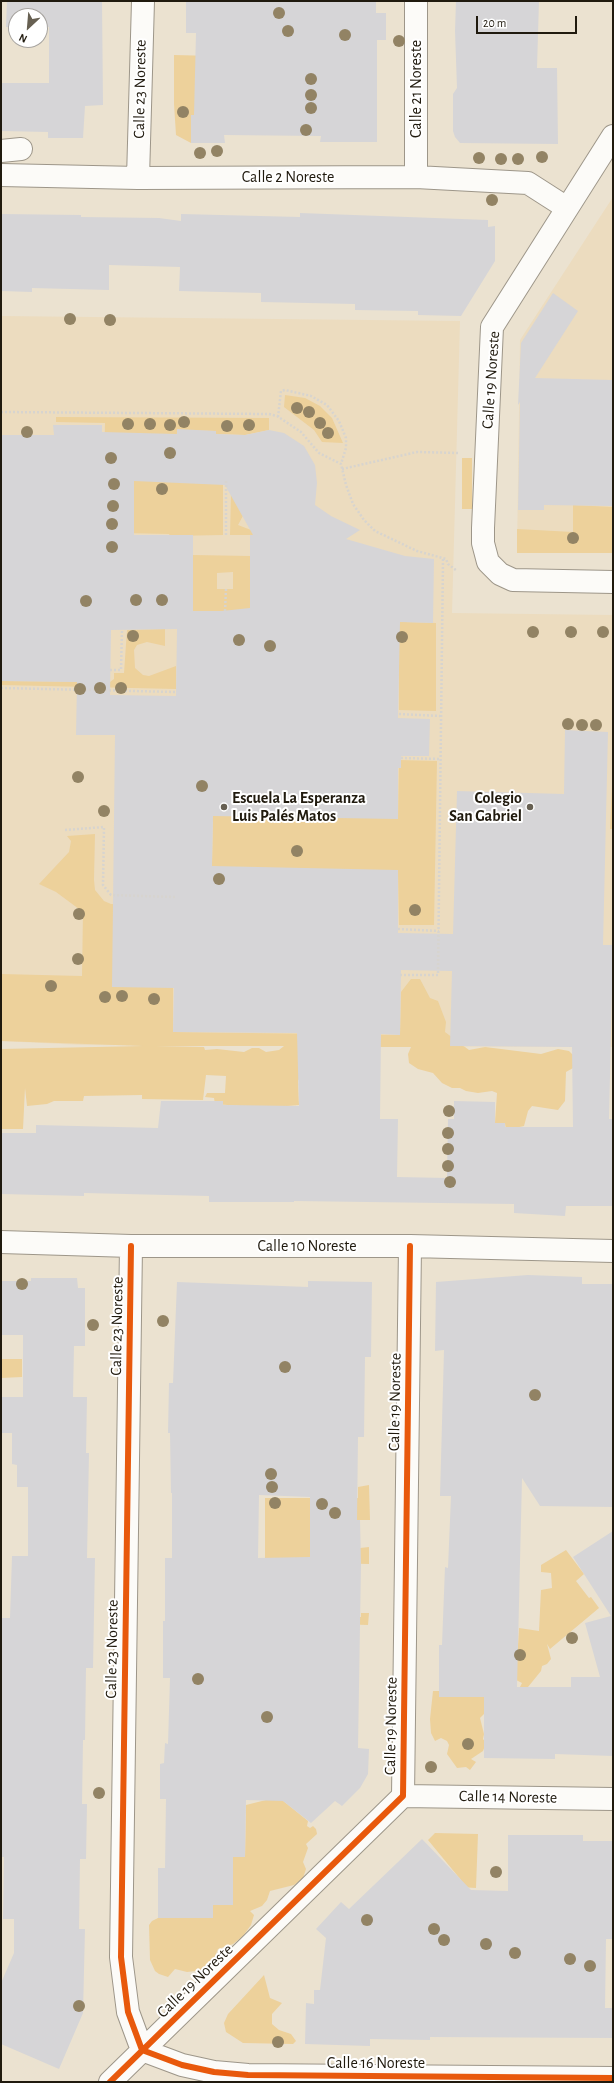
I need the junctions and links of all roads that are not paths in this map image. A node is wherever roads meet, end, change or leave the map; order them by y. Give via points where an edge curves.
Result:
1 (143, 1) edge
2 (416, 1) edge
3 (613, 136) edge
4 (1, 175) edge
5 (416, 177) junction
6 (138, 178) junction
7 (567, 208) junction
8 (613, 582) edge
9 (1, 1242) edge
10 (131, 1246) junction
11 (410, 1246) junction
12 (613, 1251) edge
13 (403, 1796) junction
14 (613, 1799) edge
15 (142, 2050) junction
16 (613, 2078) edge
17 (110, 2082) edge

1 - 6 street, Calle 23 Noreste
2 - 5 street, Calle 21 Noreste
3 - 7 street, Calle 19 Noreste
4 - 6 street, Calle 2 Noreste
5 - 6 street, Calle 2 Noreste
5 - 7 street, Calle 2 Noreste via 528,183
7 - 8 street, Calle 19 Noreste via 492,327 483,543 488,562 500,574 513,580
9 - 10 street, Calle 10 Noreste
10 - 11 street, Calle 10 Noreste
10 - 15 street, Calle 23 Noreste via 121,1957 128,2012
11 - 12 street, Calle 10 Noreste
11 - 13 street, Calle 19 Noreste
13 - 14 street, Calle 14 Noreste
13 - 15 street, Calle 19 Noreste
15 - 16 street, Calle 16 Noreste via 182,2065 214,2072 248,2075
15 - 17 street, Calle 19 Noreste

